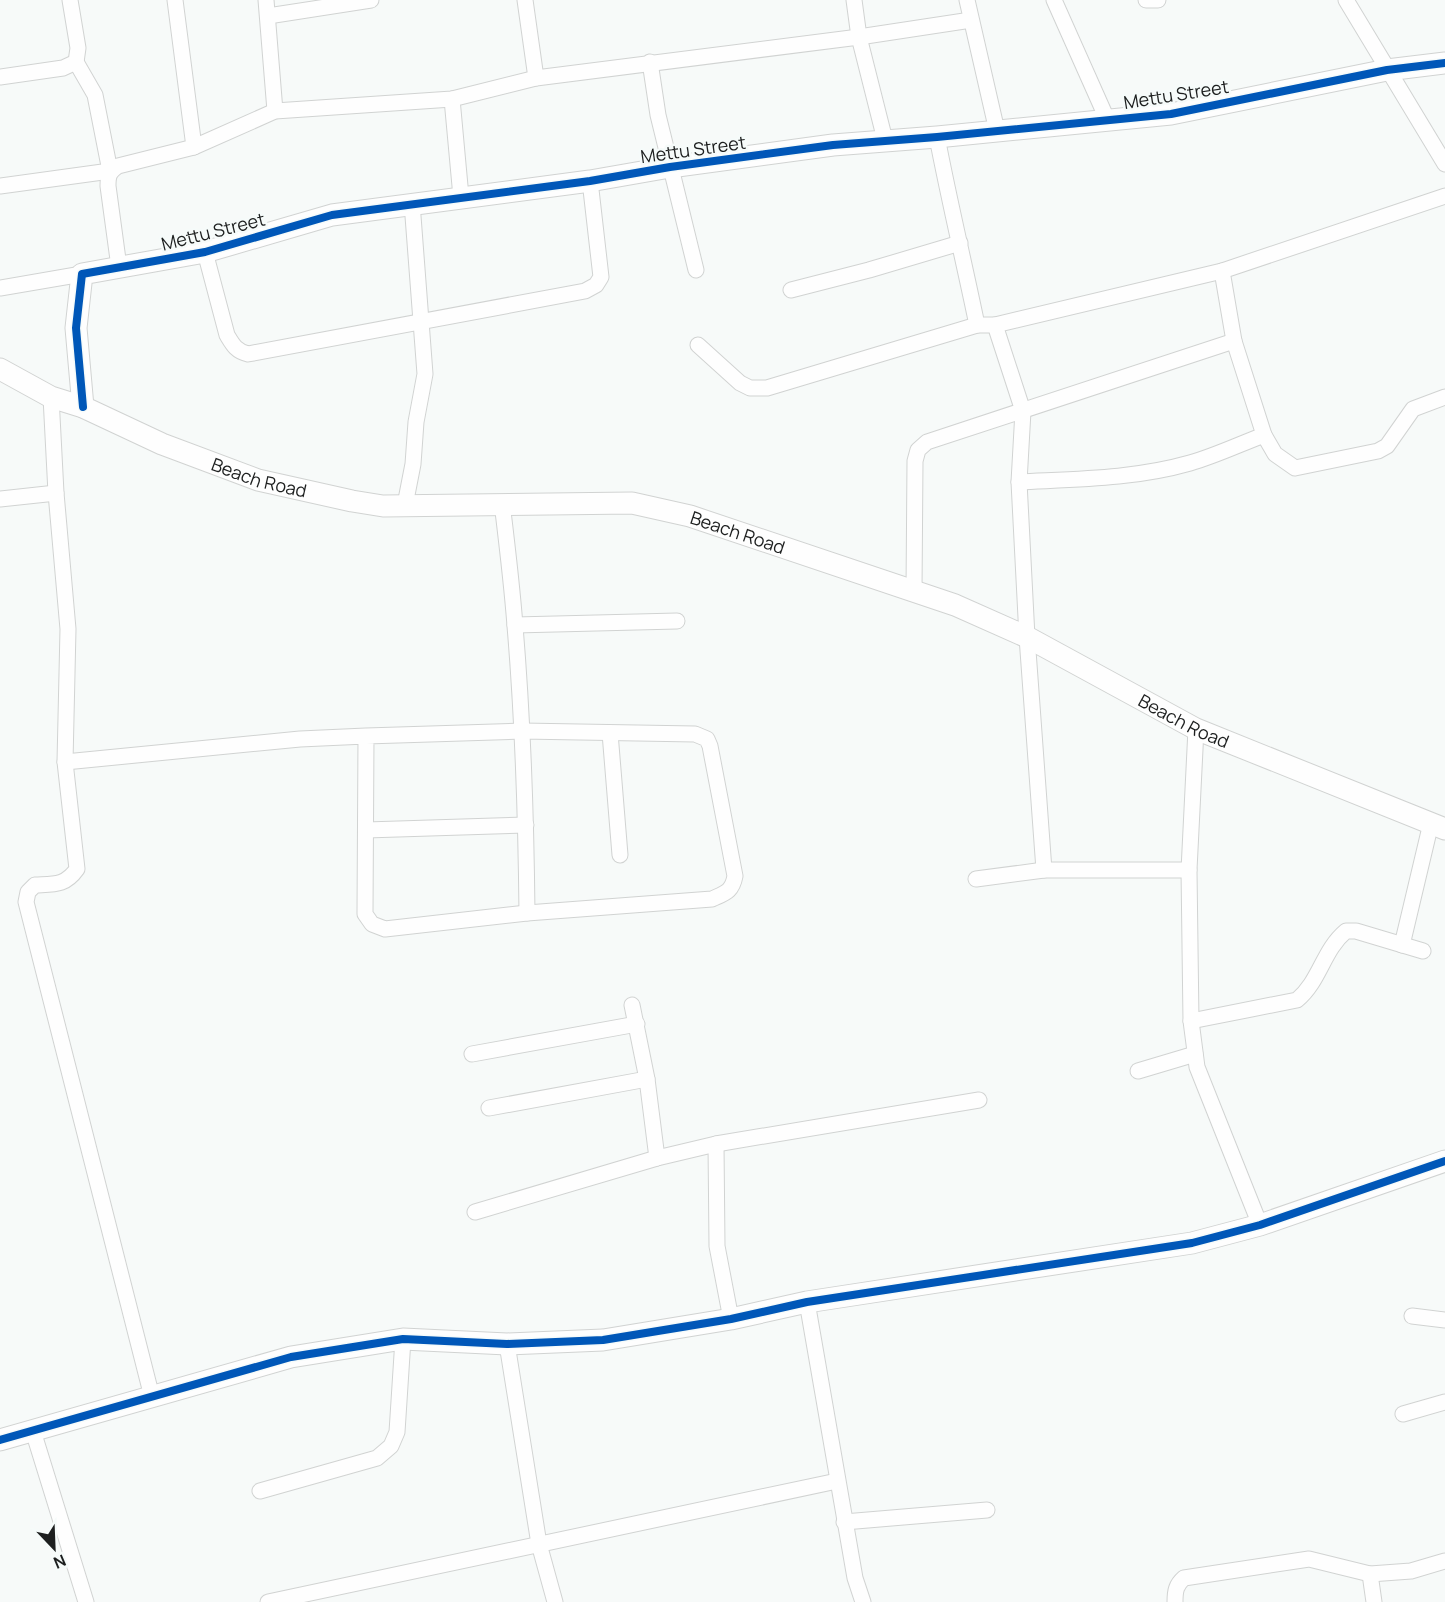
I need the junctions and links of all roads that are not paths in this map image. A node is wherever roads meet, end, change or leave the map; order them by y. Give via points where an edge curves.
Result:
1 (70, 0) edge
2 (175, 0) edge
3 (266, 0) edge
4 (371, 0) edge
5 (525, 0) edge
6 (854, 0) edge
7 (967, 0) edge
8 (1054, 0) edge
9 (1146, 0) edge
10 (1158, 0) edge
11 (1346, 0) edge
12 (268, 16) junction
13 (971, 20) junction
14 (859, 37) junction
15 (76, 62) junction
16 (650, 62) junction
17 (1445, 63) edge
18 (1387, 70) junction
19 (0, 76) edge
20 (536, 78) junction
21 (452, 99) junction
22 (274, 111) junction
23 (1107, 119) junction
24 (997, 131) junction
25 (937, 137) junction
26 (885, 140) junction
27 (194, 147) junction
28 (1445, 164) edge
29 (670, 167) junction
30 (110, 171) junction
31 (590, 181) junction
32 (0, 186) edge
33 (1445, 196) edge
34 (461, 197) junction
35 (412, 203) junction
36 (960, 243) junction
37 (205, 252) junction
38 (119, 267) junction
39 (696, 270) dead end
40 (1222, 271) junction
41 (82, 274) junction
42 (0, 288) edge
43 (792, 290) dead end
44 (422, 321) junction
45 (977, 325) junction
46 (995, 325) junction
47 (1234, 341) junction
48 (698, 345) dead end
49 (0, 369) edge
50 (51, 397) junction
51 (1445, 397) edge
52 (83, 407) junction
53 (1023, 411) junction
54 (1264, 435) junction
55 (1019, 482) junction
56 (56, 493) junction
57 (0, 499) edge
58 (502, 503) junction
59 (405, 505) junction
60 (914, 591) junction
61 (677, 621) dead end
62 (515, 625) junction
63 (1027, 637) junction
64 (1196, 729) junction
65 (522, 731) junction
66 (610, 733) junction
67 (366, 736) junction
68 (65, 762) junction
69 (526, 825) junction
70 (1438, 826) edge
71 (366, 830) junction
72 (620, 855) dead end
73 (1044, 870) junction
74 (1189, 870) junction
75 (976, 879) dead end
76 (526, 912) junction
77 (1402, 945) junction
78 (1423, 951) dead end
79 (632, 1005) dead end
80 (1191, 1021) junction
81 (637, 1024) junction
82 (472, 1054) dead end
83 (1195, 1054) junction
84 (1138, 1071) dead end
85 (647, 1079) junction
86 (979, 1100) dead end
87 (489, 1108) dead end
88 (716, 1144) junction
89 (657, 1158) junction
90 (1445, 1161) edge
91 (475, 1212) dead end
92 (1260, 1225) junction
93 (807, 1302) junction
94 (1412, 1316) dead end
95 (731, 1318) junction
96 (1445, 1320) edge
97 (403, 1339) junction
98 (507, 1344) junction
99 (152, 1397) junction
100 (1445, 1402) edge
101 (1403, 1414) dead end
102 (33, 1431) junction
103 (0, 1440) edge
104 (837, 1481) junction
105 (260, 1491) dead end
106 (987, 1510) dead end
107 (844, 1522) junction
108 (539, 1544) junction
109 (1445, 1561) edge
110 (1370, 1574) junction
111 (86, 1602) edge
112 (268, 1602) edge
113 (555, 1602) edge
114 (863, 1602) edge
115 (1175, 1602) edge
116 (1374, 1602) edge

1 - 15 street via 78,48
2 - 27 street
3 - 12 street
4 - 12 street
5 - 20 street
6 - 14 street
7 - 13 street
8 - 23 street
9 - 10 street
11 - 18 street
12 - 22 street
13 - 14 street
13 - 24 street
14 - 16 street
14 - 26 street
15 - 19 street via 63,68
15 - 30 street via 95,95
16 - 20 street
16 - 29 street
17 - 18 street, Mettu Street
18 - 23 street, Mettu Street via 1171,114
18 - 28 street
20 - 21 street
21 - 22 street
21 - 34 street
22 - 27 street
23 - 24 street, Mettu Street
24 - 25 street, Mettu Street
25 - 26 street, Mettu Street
25 - 36 street
26 - 29 street, Mettu Street
27 - 30 street
29 - 31 street, Mettu Street
29 - 39 street
30 - 32 street
30 - 38 street via 108,186
31 - 34 street, Mettu Street
31 - 44 street via 601,277 596,285 585,291
33 - 40 street
34 - 35 street, Mettu Street
35 - 37 street, Mettu Street via 332,215
35 - 44 street
36 - 43 street
36 - 45 street
37 - 38 street, Mettu Street
37 - 44 street via 227,335 239,352 248,354
38 - 41 street, Mettu Street
40 - 46 street
40 - 47 street
41 - 42 street
41 - 52 street via 75,328
44 - 59 street via 425,374
45 - 46 street
45 - 48 street via 767,388 750,388 740,383
46 - 53 street
47 - 53 street
47 - 54 street
49 - 50 street, Beach Road
50 - 52 street, Beach Road
50 - 56 street
51 - 54 street via 1413,409 1387,446 1378,451 1295,468 1275,454
52 - 59 street, Beach Road via 162,444 258,480 352,501
53 - 55 street
53 - 60 street via 927,442 918,450
54 - 55 street via 1156,471
55 - 63 street
56 - 57 street
56 - 68 street via 68,629
58 - 59 street, Beach Road
58 - 60 street, Beach Road via 632,503 690,516
58 - 62 street
60 - 63 street, Beach Road
61 - 62 street
62 - 65 street
63 - 64 street, Beach Road
63 - 73 street
64 - 70 street, Beach Road
64 - 74 street
65 - 66 street
65 - 67 street
65 - 69 street
66 - 72 street
66 - 76 street via 695,734 706,739 735,876 733,886 712,899
67 - 68 street
67 - 71 street
68 - 99 street via 77,869 60,884 34,885 26,902
69 - 71 street
69 - 76 street
70 - 77 street
71 - 76 street via 365,914 372,924 384,929
73 - 74 street
73 - 75 street
74 - 80 street
77 - 78 street
77 - 80 street via 1346,931 1335,940 1306,992 1297,1000
79 - 81 street
80 - 83 street
81 - 82 street
81 - 85 street
83 - 84 street
83 - 92 street
85 - 87 street
85 - 89 street
86 - 88 street
88 - 89 street
88 - 95 street via 717,1246
89 - 91 street
90 - 92 street
92 - 93 street via 1192,1243
93 - 95 street
93 - 104 street
94 - 96 street
95 - 98 street via 603,1340
97 - 98 street
97 - 99 street via 291,1357
97 - 105 street via 397,1432 391,1446 377,1458
98 - 108 street
99 - 102 street
100 - 101 street
102 - 103 street
102 - 111 street
104 - 107 street
104 - 108 street
106 - 107 street
107 - 114 street
108 - 112 street
108 - 113 street
109 - 110 street via 1411,1571
110 - 115 street via 1309,1559 1184,1578 1178,1584
110 - 116 street

